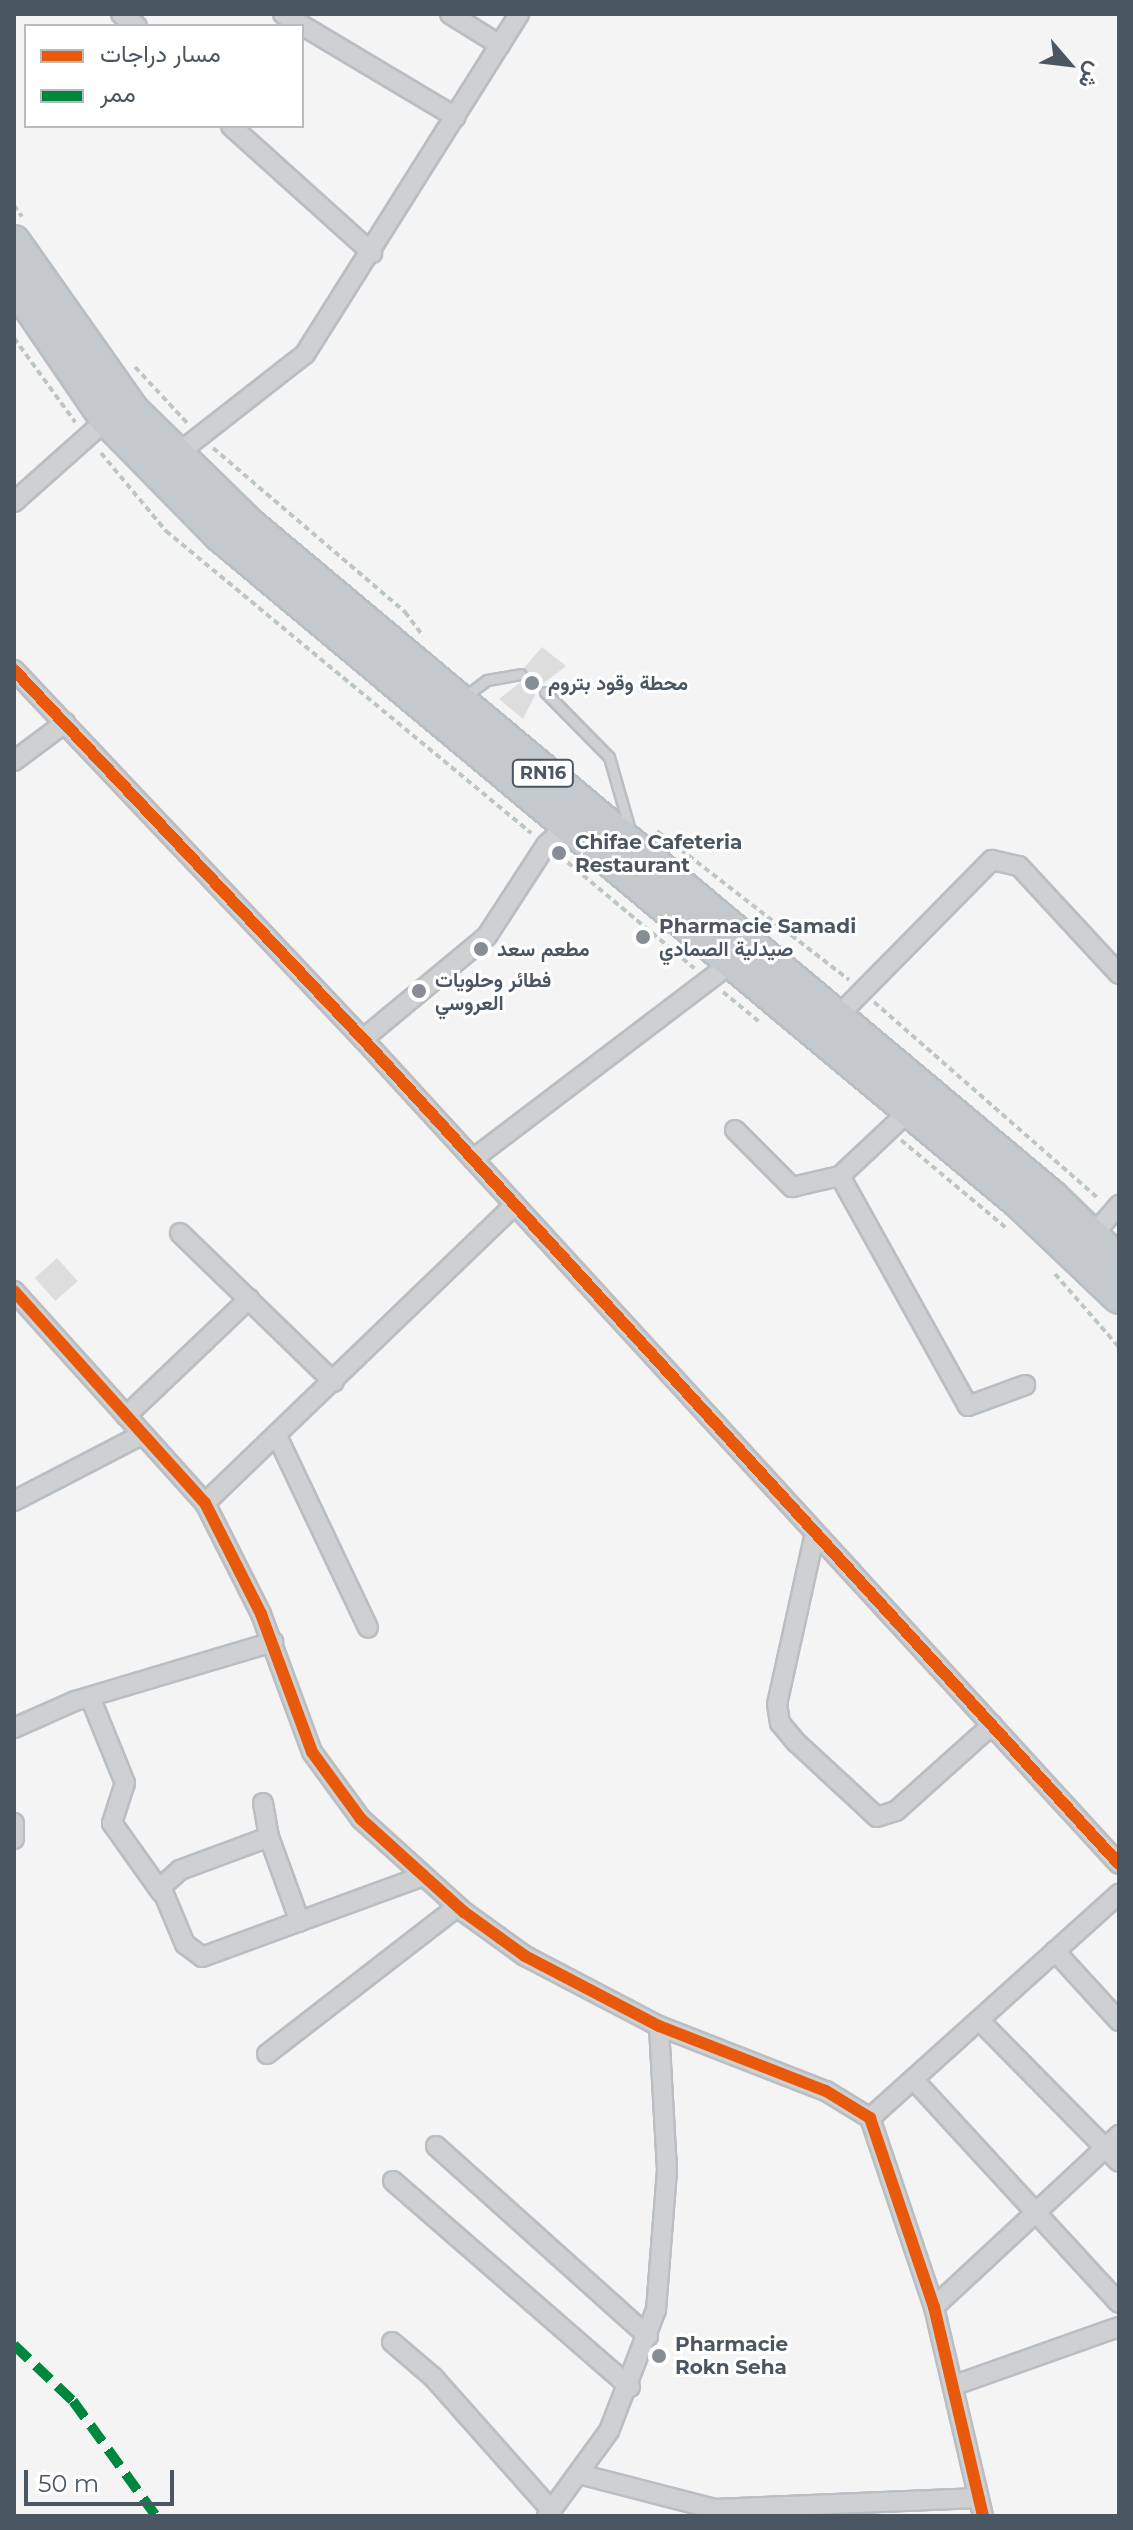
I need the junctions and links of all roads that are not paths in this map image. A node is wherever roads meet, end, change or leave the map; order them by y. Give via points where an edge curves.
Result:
1 (450, 14) edge
2 (519, 14) edge
3 (304, 27) edge
4 (500, 45) junction
5 (456, 117) junction
6 (233, 128) edge
7 (22, 236) edge
8 (372, 253) junction
9 (14, 285) edge
10 (106, 420) junction
11 (189, 446) junction
12 (14, 502) edge
13 (14, 670) edge
14 (520, 674) dead end
15 (545, 692) dead end
16 (458, 703) junction
17 (65, 723) junction
18 (14, 761) edge
19 (569, 824) junction
20 (633, 844) junction
21 (730, 964) junction
22 (1119, 974) edge
23 (837, 1017) junction
24 (363, 1039) junction
25 (908, 1112) junction
26 (735, 1130) dead end
27 (473, 1159) junction
28 (840, 1176) junction
29 (514, 1206) junction
30 (1116, 1208) edge
31 (180, 1233) dead end
32 (1093, 1235) junction
33 (1119, 1261) edge
34 (14, 1291) edge
35 (1119, 1298) edge
36 (249, 1299) junction
37 (334, 1382) junction
38 (1025, 1385) dead end
39 (126, 1416) junction
40 (143, 1434) junction
41 (277, 1436) junction
42 (14, 1501) edge
43 (205, 1503) junction
44 (815, 1533) junction
45 (368, 1628) dead end
46 (273, 1642) junction
47 (90, 1697) junction
48 (992, 1725) junction
49 (14, 1728) edge
50 (263, 1803) dead end
51 (14, 1823) edge
52 (269, 1837) junction
53 (14, 1839) edge
54 (1119, 1864) edge
55 (423, 1876) junction
56 (161, 1892) junction
57 (1119, 1894) edge
58 (457, 1907) junction
59 (300, 1922) junction
60 (1055, 1951) junction
61 (979, 2020) junction
62 (1119, 2021) edge
63 (659, 2026) junction
64 (267, 2054) dead end
65 (913, 2079) junction
66 (870, 2118) junction
67 (1119, 2135) edge
68 (436, 2146) dead end
69 (1105, 2148) junction
70 (1119, 2162) edge
71 (393, 2181) dead end
72 (1038, 2211) junction
73 (1119, 2303) edge
74 (934, 2307) junction
75 (1119, 2327) edge
76 (648, 2336) junction
77 (392, 2342) dead end
78 (955, 2385) junction
79 (630, 2387) junction
80 (583, 2475) junction
81 (981, 2507) edge
82 (549, 2514) edge

1 - 4 street
2 - 4 street
3 - 5 street
4 - 5 street
5 - 8 street
6 - 8 street
7 - 11 highway, RN16 via 108,378
8 - 11 street via 305,354
9 - 10 highway, RN16
10 - 12 street
10 - 19 highway, RN16 via 315,620
11 - 16 highway, RN16
13 - 17 street
14 - 16 lane via 481,683
15 - 20 lane via 609,757
16 - 20 highway, RN16
17 - 18 street
17 - 24 street
19 - 21 highway, RN16
19 - 24 street via 546,845 487,936
20 - 23 highway, RN16
21 - 25 highway, RN16
21 - 27 street
22 - 23 street via 1019,866 992,860
23 - 32 highway, RN16
24 - 27 street
25 - 28 street
25 - 35 highway, RN16
26 - 28 street via 792,1187
27 - 29 street
28 - 38 street via 968,1406
29 - 37 street
29 - 44 street
30 - 32 street
31 - 36 street
32 - 33 highway, RN16
34 - 39 street
36 - 37 street
36 - 39 street
37 - 41 street
39 - 40 street
40 - 42 street
40 - 43 street
41 - 43 street
41 - 45 street
43 - 46 street
44 - 48 street
44 - 48 street via 777,1704 780,1723 797,1743 877,1817 896,1811
46 - 47 street
46 - 55 street via 321,1767 361,1819
47 - 49 street
47 - 56 street via 125,1783 112,1823
48 - 54 street
50 - 52 street
51 - 53 street
52 - 56 street via 180,1870
52 - 59 street
55 - 58 street
55 - 59 street
56 - 59 street via 185,1944 207,1959
57 - 60 street
58 - 63 street via 525,1956
58 - 64 street
60 - 61 street
60 - 62 street
61 - 65 street
61 - 69 street
63 - 66 street via 762,2063
63 - 76 street via 667,2170 664,2259
65 - 66 street
65 - 72 street
66 - 74 street
67 - 69 street
68 - 76 street
69 - 70 street
69 - 72 street
71 - 79 street
72 - 73 street
72 - 74 street
74 - 78 street
75 - 78 street
76 - 79 street
77 - 82 street via 433,2377
78 - 81 street
79 - 80 street
80 - 81 street via 714,2509
80 - 82 street

